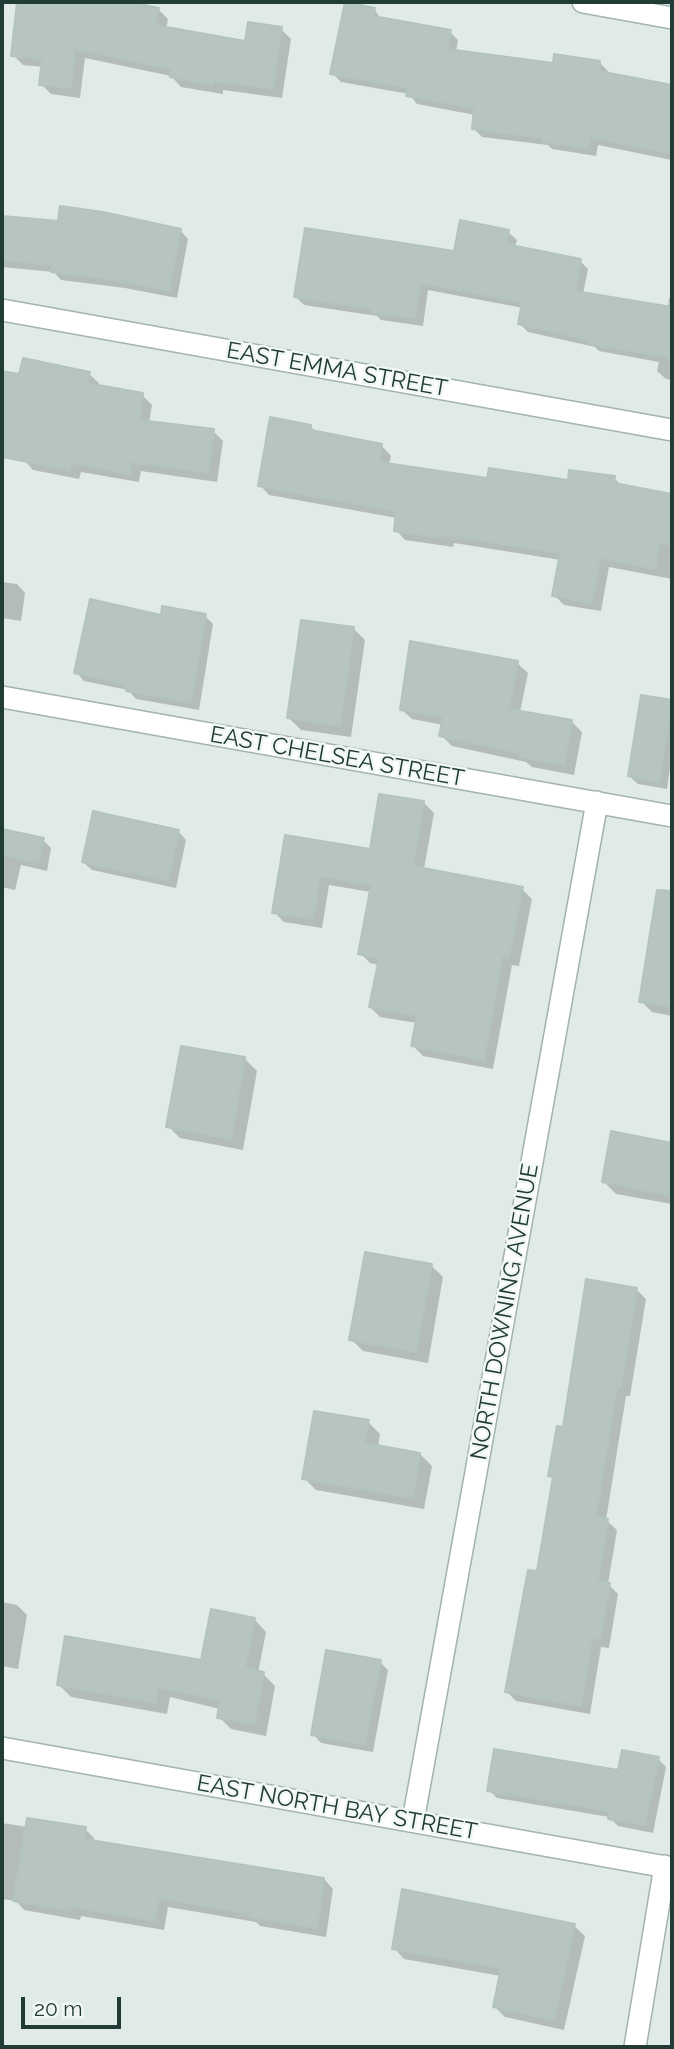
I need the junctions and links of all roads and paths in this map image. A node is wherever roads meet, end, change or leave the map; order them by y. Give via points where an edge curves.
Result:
1 (583, 2) edge
2 (672, 18) edge
3 (2, 310) edge
4 (672, 430) edge
5 (2, 697) edge
6 (597, 802) junction
7 (672, 816) edge
8 (2, 1748) edge
9 (413, 1821) junction
10 (668, 1867) edge
11 (635, 2047) edge

1 - 2 street
3 - 4 street, EAST EMMA STREET
5 - 6 street, EAST CHELSEA STREET
6 - 7 street, EAST CHELSEA STREET
6 - 9 street, NORTH DOWNING AVENUE
8 - 9 street, EAST NORTH BAY STREET
9 - 10 street, EAST NORTH BAY STREET
10 - 11 street

